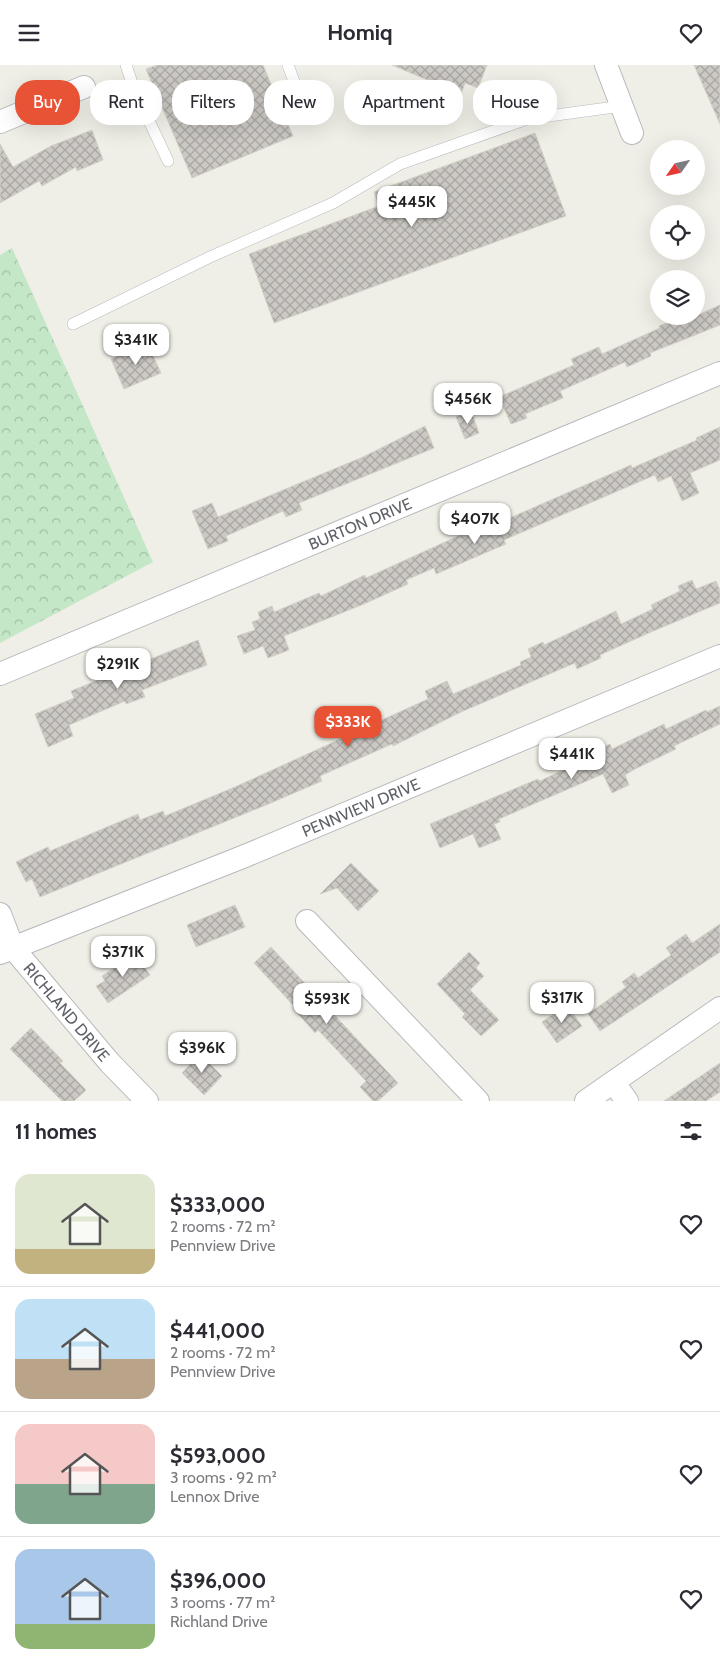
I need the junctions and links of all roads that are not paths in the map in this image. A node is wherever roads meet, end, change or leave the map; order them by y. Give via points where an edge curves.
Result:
1 (126, 65) edge
2 (288, 65) edge
3 (606, 65) edge
4 (293, 80) edge
5 (84, 87) dead end
6 (622, 106) junction
7 (0, 122) edge
8 (632, 133) dead end
9 (168, 161) dead end
10 (73, 324) dead end
11 (720, 373) edge
12 (720, 656) edge
13 (0, 674) edge
14 (0, 914) edge
15 (307, 921) dead end
16 (7, 951) edge
17 (720, 1008) edge
18 (614, 1083) junction
19 (147, 1101) edge
20 (478, 1101) edge
21 (586, 1101) edge
22 (627, 1101) edge

1 - 9 lane
2 - 4 lane
3 - 6 street
5 - 7 street
6 - 8 street
6 - 10 lane via 527,119 400,164 333,203 210,257
11 - 13 street, BURTON DRIVE
12 - 16 street, PENNVIEW DRIVE via 254,852
14 - 16 street, RICHLAND DRIVE
15 - 20 street
16 - 19 street, RICHLAND DRIVE
17 - 18 street
18 - 21 street
18 - 22 street

